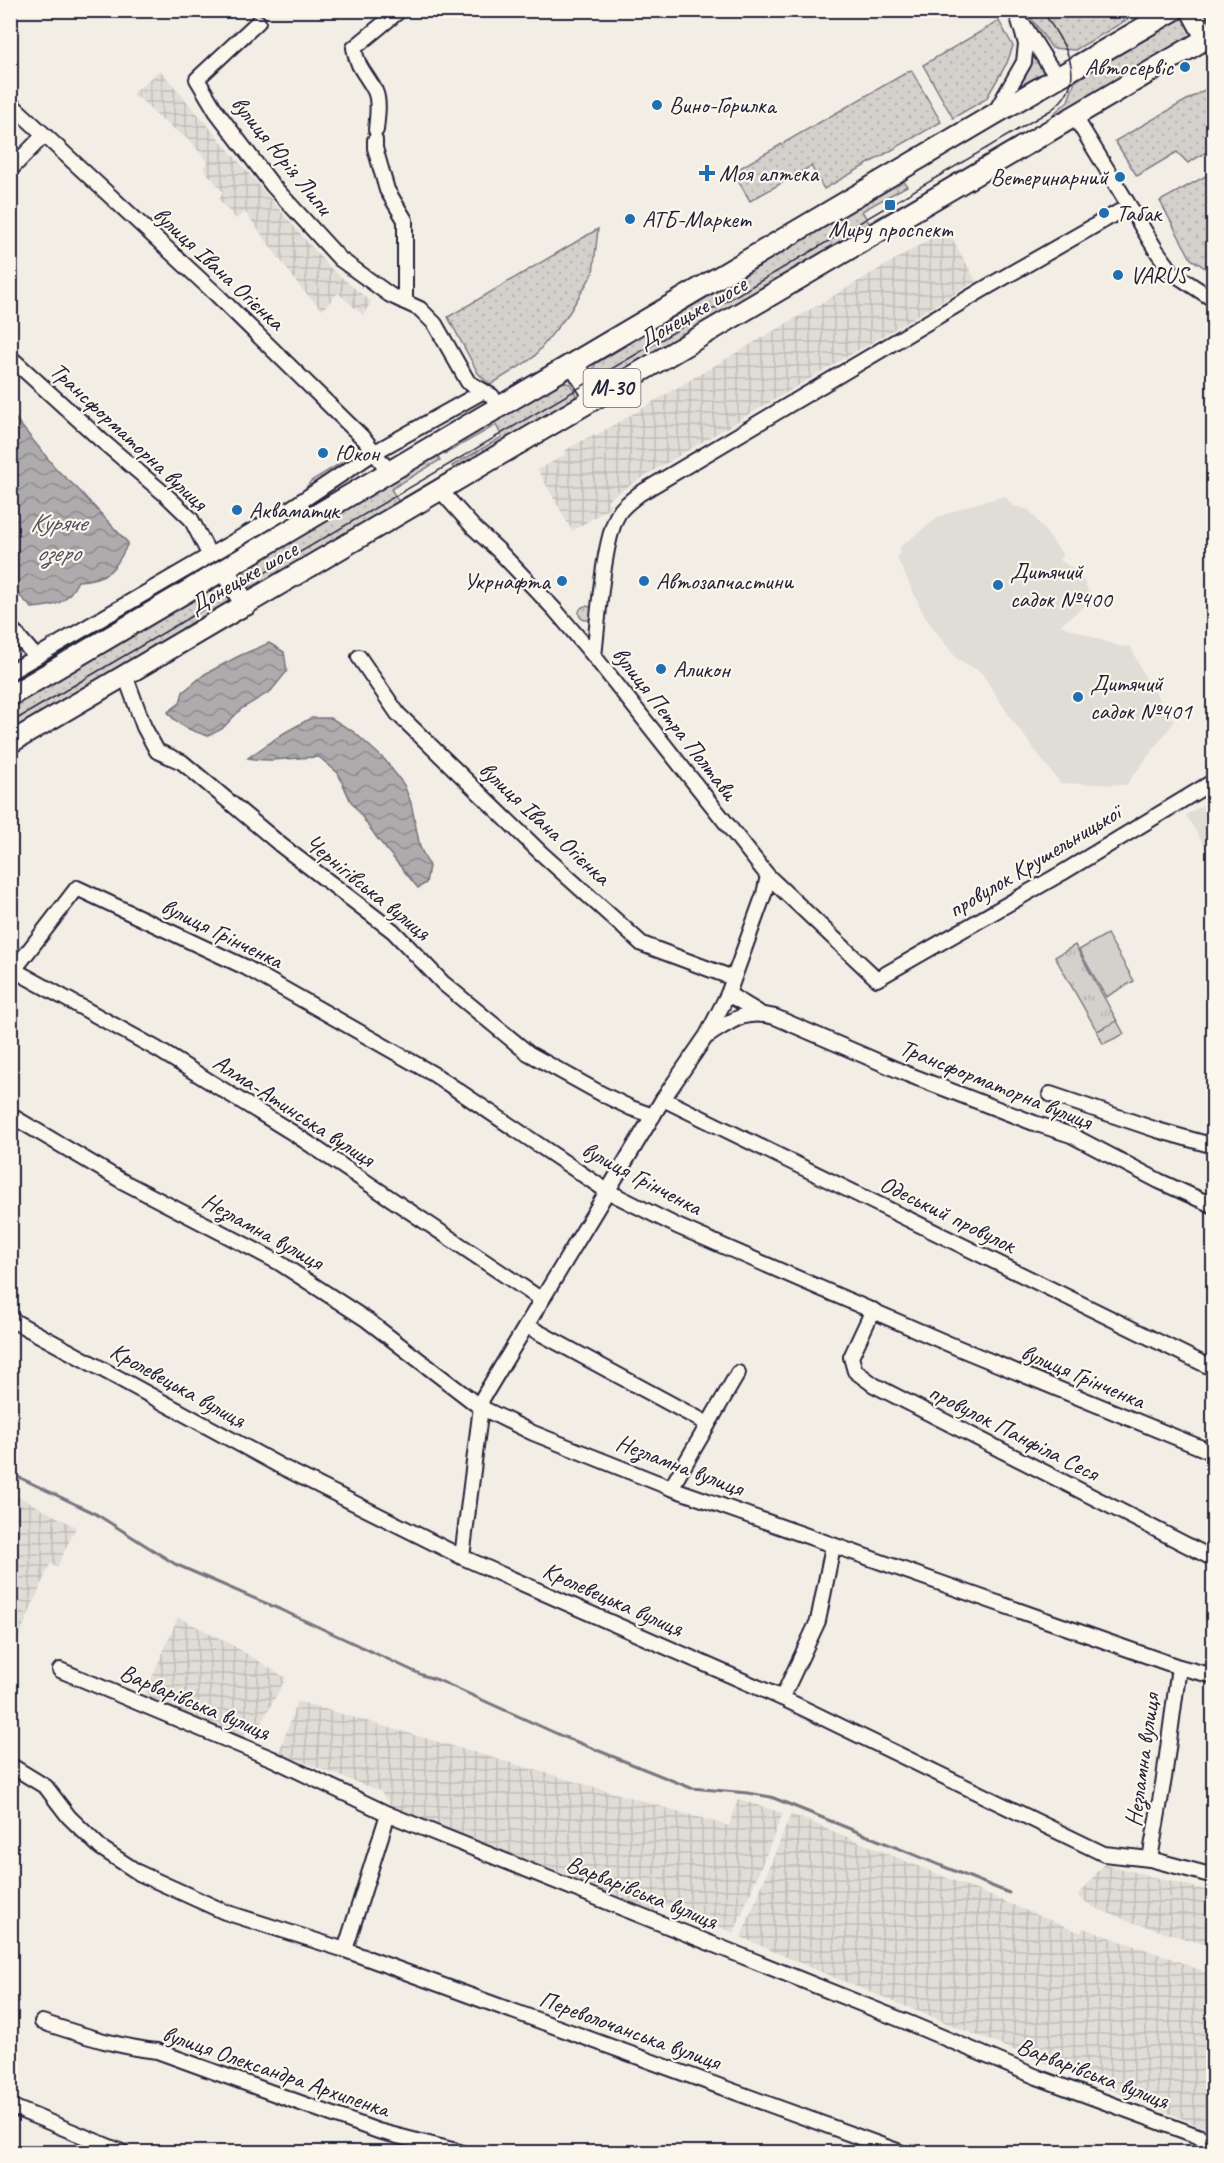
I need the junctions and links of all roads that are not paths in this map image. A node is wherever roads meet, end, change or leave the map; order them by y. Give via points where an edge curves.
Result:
1 (400, 10) edge
2 (1174, 10) edge
3 (1191, 10) edge
4 (1016, 14) edge
5 (258, 22) dead end
6 (1210, 36) edge
7 (1064, 74) junction
8 (10, 103) edge
9 (993, 115) junction
10 (1075, 117) junction
11 (44, 135) junction
12 (10, 170) edge
13 (1129, 206) junction
14 (1214, 300) edge
15 (405, 302) junction
16 (10, 357) edge
17 (574, 364) junction
18 (482, 392) junction
19 (595, 398) junction
20 (499, 408) junction
21 (375, 452) junction
22 (390, 473) junction
23 (440, 490) junction
24 (209, 554) junction
25 (224, 570) junction
26 (246, 605) junction
27 (10, 627) edge
28 (53, 646) junction
29 (594, 656) junction
30 (36, 657) junction
31 (359, 657) dead end
32 (64, 664) junction
33 (10, 672) edge
34 (125, 675) junction
35 (10, 696) edge
36 (10, 743) edge
37 (1214, 781) edge
38 (768, 876) junction
39 (12, 972) edge
40 (733, 978) junction
41 (877, 979) joint
42 (728, 994) junction
43 (758, 1012) junction
44 (707, 1035) junction
45 (1050, 1094) dead end
46 (663, 1099) junction
47 (10, 1115) edge
48 (653, 1116) junction
49 (1214, 1146) edge
50 (607, 1191) junction
51 (1214, 1206) edge
52 (542, 1300) junction
53 (873, 1310) junction
54 (10, 1319) edge
55 (527, 1326) junction
56 (1214, 1369) edge
57 (738, 1373) dead end
58 (480, 1407) junction
59 (708, 1424) junction
60 (1214, 1453) edge
61 (671, 1488) junction
62 (833, 1546) junction
63 (462, 1557) junction
64 (1214, 1559) edge
65 (1179, 1667) junction
66 (60, 1670) dead end
67 (1214, 1676) edge
68 (782, 1698) junction
69 (10, 1765) edge
70 (388, 1814) junction
71 (1150, 1859) junction
72 (1214, 1876) edge
73 (345, 1950) junction
74 (42, 2022) dead end
75 (10, 2106) edge
76 (1214, 2142) edge
77 (122, 2152) edge
78 (460, 2152) edge
79 (900, 2152) edge

1 - 15 street via 354,48 357,63 376,92 375,148 387,190 405,220
2 - 7 highway, Донецьке шосе / М-30
3 - 6 highway
4 - 7 street via 1050,67
4 - 9 street via 1026,44 1024,62
5 - 15 street, вулиця Юрія Липи via 197,79 216,111 273,186 332,251
6 - 10 highway, Донецьке шосе / М-30
7 - 9 highway, Донецьке шосе / М-30
8 - 11 street, вулиця Івана Огієнка
9 - 17 highway, Донецьке шосе / М-30
10 - 13 street
10 - 19 highway, Донецьке шосе / М-30
11 - 12 street
11 - 21 street, вулиця Івана Огієнка via 217,295
13 - 14 street via 1173,273
13 - 29 street via 639,494 620,511 611,531
15 - 18 street, вулиця Юрія Липи via 420,309 435,324 468,382
16 - 24 street, Трансформаторна вулиця via 191,519
17 - 19 highway
17 - 20 highway, Донецьке шосе / М-30
18 - 20 street, вулиця Юрія Липи via 492,396
18 - 21 street, Донецьке шосе
19 - 23 highway, Донецьке шосе / М-30
20 - 22 highway, Донецьке шосе / М-30
21 - 22 street, вулиця Івана Огієнка
21 - 24 street, Донецьке шосе via 291,508
22 - 25 highway, Донецьке шосе / М-30
23 - 26 highway, Донецьке шосе / М-30
23 - 29 street, вулиця Петра Полтави
24 - 28 street, Донецьке шосе
25 - 26 highway
25 - 32 highway, Донецьке шосе / М-30
26 - 34 highway, Донецьке шосе / М-30
27 - 30 street
28 - 30 street, Донецьке шосе
28 - 32 street
29 - 38 street, вулиця Петра Полтави
30 - 33 street, Донецьке шосе
31 - 40 street, вулиця Івана Огієнка via 398,714 642,944
32 - 35 highway, Донецьке шосе / М-30
34 - 36 highway, Донецьке шосе / М-30
34 - 48 street, Чернігівська вулиця via 157,751 182,762 282,846 393,931 443,983 528,1053 612,1099
37 - 41 street, провулок Крушельницької
38 - 40 street
38 - 41 street, вулиця Петра Полтави
39 - 50 street, вулиця Грінченка via 77,888 255,972 435,1076
39 - 52 street, Алма-Атинська вулиця via 157,1049 283,1127
40 - 42 street
42 - 43 street, Трансформаторна вулиця
42 - 44 street
43 - 44 street
43 - 51 street, Трансформаторна вулиця via 1071,1135
44 - 46 street
45 - 49 street
46 - 48 street
46 - 56 street, Одеський провулок
47 - 58 street, Незламна вулиця via 325,1291
48 - 50 street
50 - 52 street
50 - 53 street, вулиця Грінченка via 677,1226
52 - 55 street
53 - 60 street, вулиця Грінченка
53 - 64 street, провулок Панфіла Сеся via 851,1357 855,1371 874,1385
54 - 63 street, Кролевецька вулиця via 280,1466
55 - 58 street
55 - 59 street
57 - 59 street
58 - 61 street, Незламна вулиця via 533,1433
58 - 63 street
59 - 61 street
61 - 62 street, Незламна вулиця
62 - 65 street, Незламна вулиця
62 - 68 street via 818,1621
63 - 68 street, Кролевецька вулиця
65 - 67 street, Незламна вулиця
65 - 71 street, Незламна вулиця
66 - 70 street, Варварівська вулиця via 273,1759
68 - 71 street, Кролевецька вулиця via 1104,1854
69 - 73 street, Переволочанська вулиця via 46,1787 69,1817 101,1848 139,1873 225,1912
70 - 73 street
70 - 76 street, Варварівська вулиця via 1037,2077
71 - 72 street, Кролевецька вулиця
73 - 79 street, Переволочанська вулиця
74 - 78 street, вулиця Олександра Архипенка via 102,2041 157,2051 378,2131
75 - 77 street

